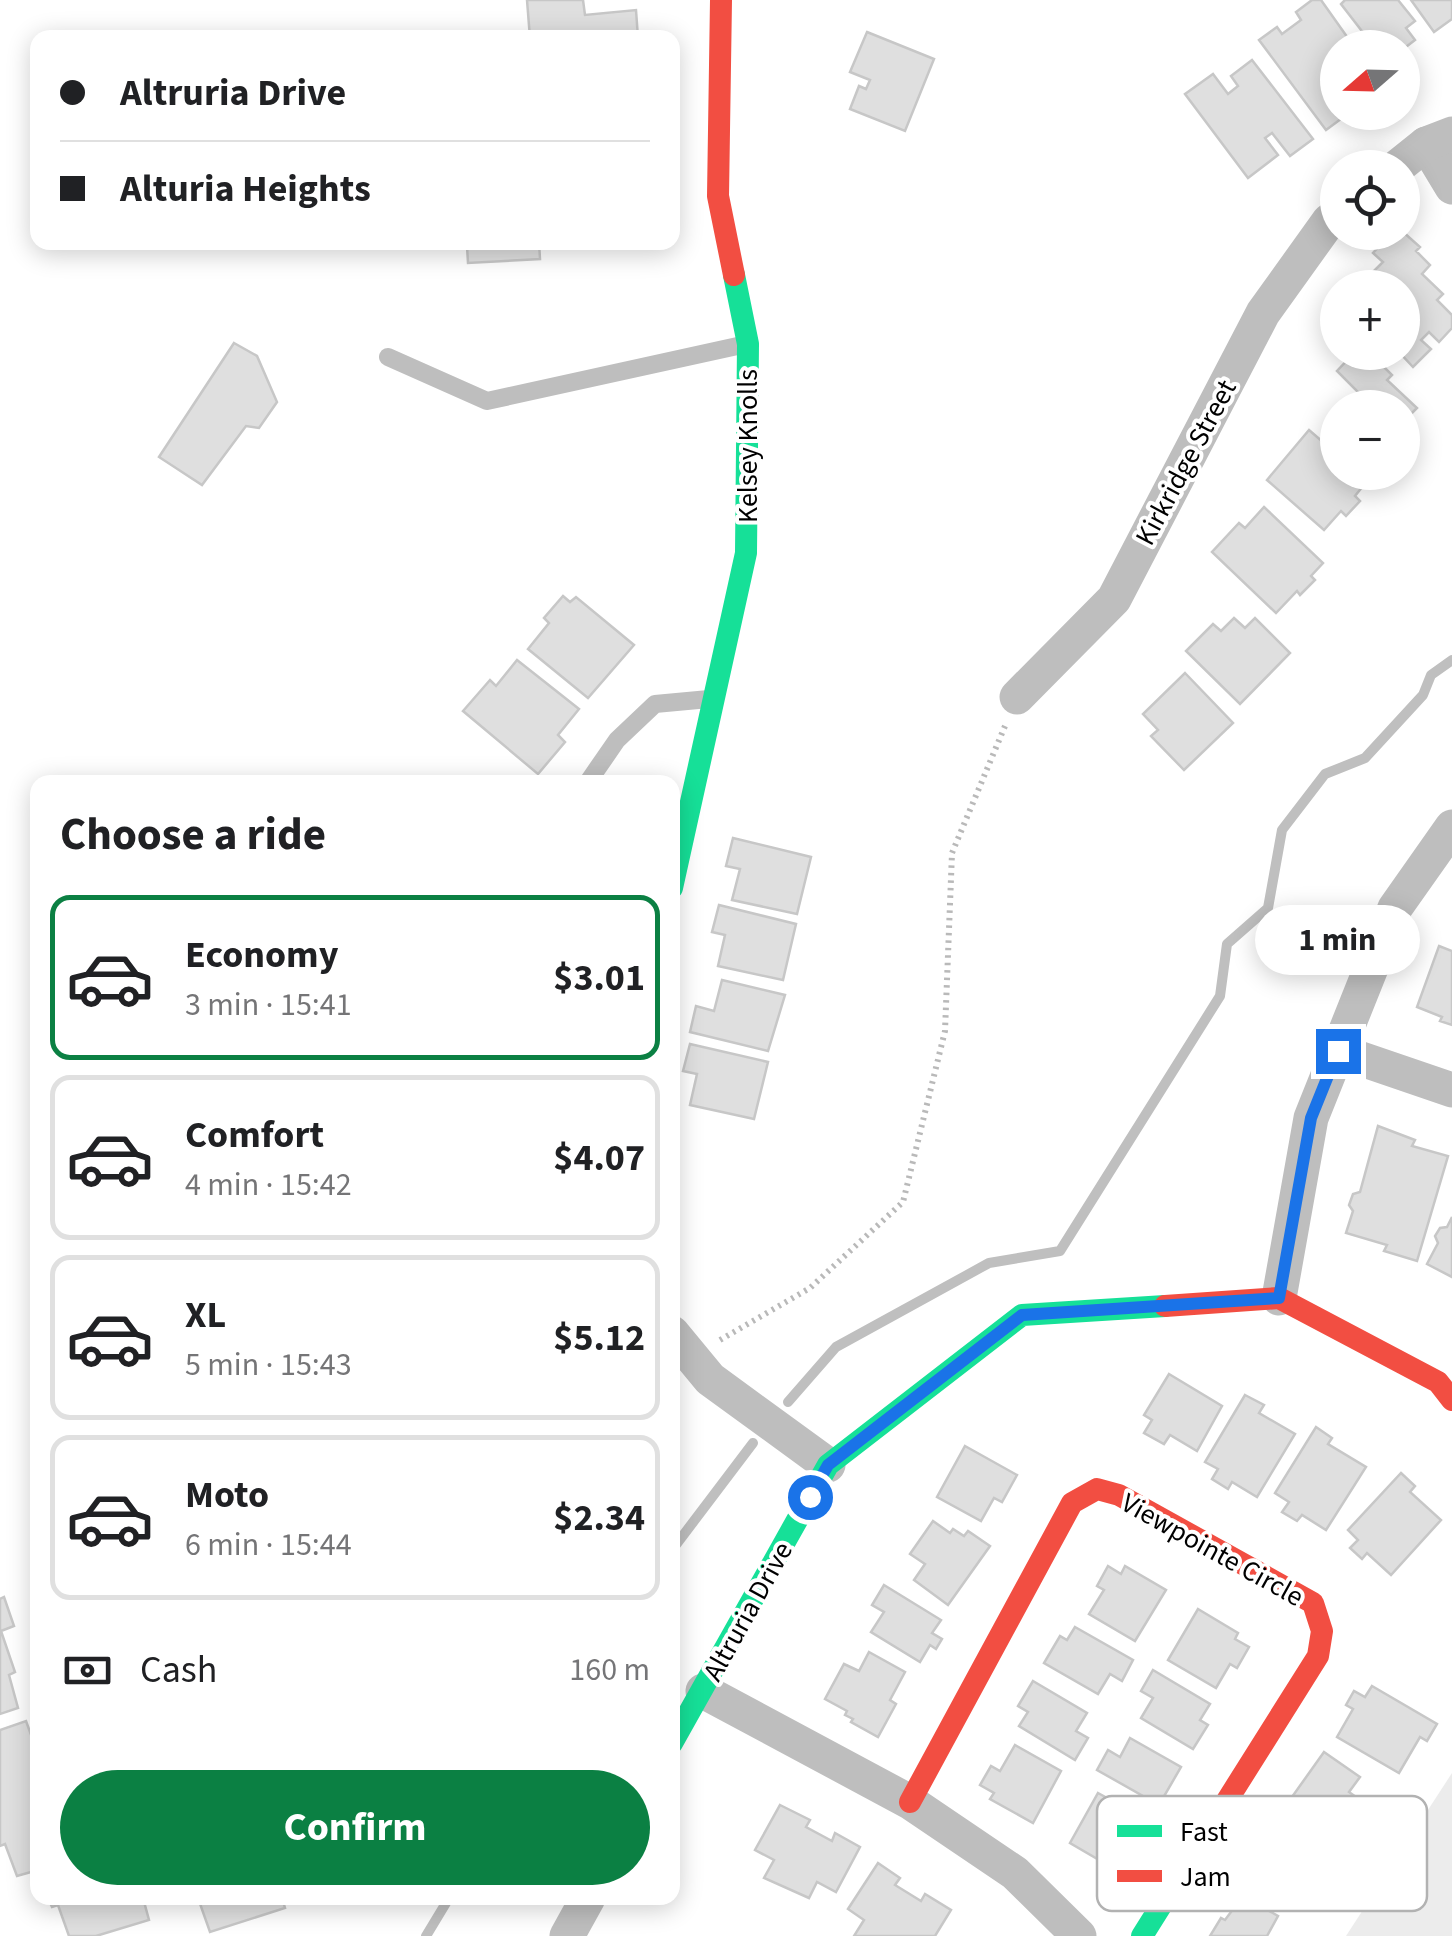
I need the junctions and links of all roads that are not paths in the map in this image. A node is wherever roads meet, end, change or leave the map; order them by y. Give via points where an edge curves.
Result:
1 (721, 0) edge
2 (1439, 139) edge
3 (1452, 186) edge
4 (1320, 234) edge
5 (748, 344) junction
6 (388, 357) dead end
7 (1017, 697) road end
8 (714, 699) junction
9 (593, 775) edge
10 (1452, 827) edge
11 (680, 852) edge
12 (1338, 1051) junction
13 (1452, 1090) edge
14 (1279, 1298) junction
15 (682, 1344) edge
16 (1452, 1400) edge
17 (828, 1465) junction
18 (703, 1691) junction
19 (680, 1730) edge
20 (1230, 1796) edge
21 (910, 1802) junction
22 (584, 1905) edge
23 (1158, 1911) edge
24 (567, 1936) edge
25 (1079, 1936) edge
26 (1142, 1936) edge

1 - 5 street, Kelsey Knolls via 718,196
2 - 3 street
4 - 7 street, Kirkridge Street via 1263,313 1114,599
5 - 6 lane via 487,401
5 - 8 street, Kelsey Knolls via 746,553
8 - 9 lane via 655,704 616,740
8 - 11 street, Kelsey Knolls
10 - 12 street via 1395,908
12 - 13 street
12 - 14 street via 1311,1118
14 - 16 street via 1438,1382
14 - 17 street, Altruria Drive via 1022,1315
15 - 17 street via 710,1379
17 - 18 street, Altruria Drive
18 - 19 street, Altruria Drive
18 - 21 street
20 - 21 street, Viewpointe Circle via 1318,1656 1322,1631 1313,1603 1120,1495 1098,1490 1072,1504
21 - 25 street via 1015,1873
22 - 24 street
23 - 26 street, Viewpointe Circle

